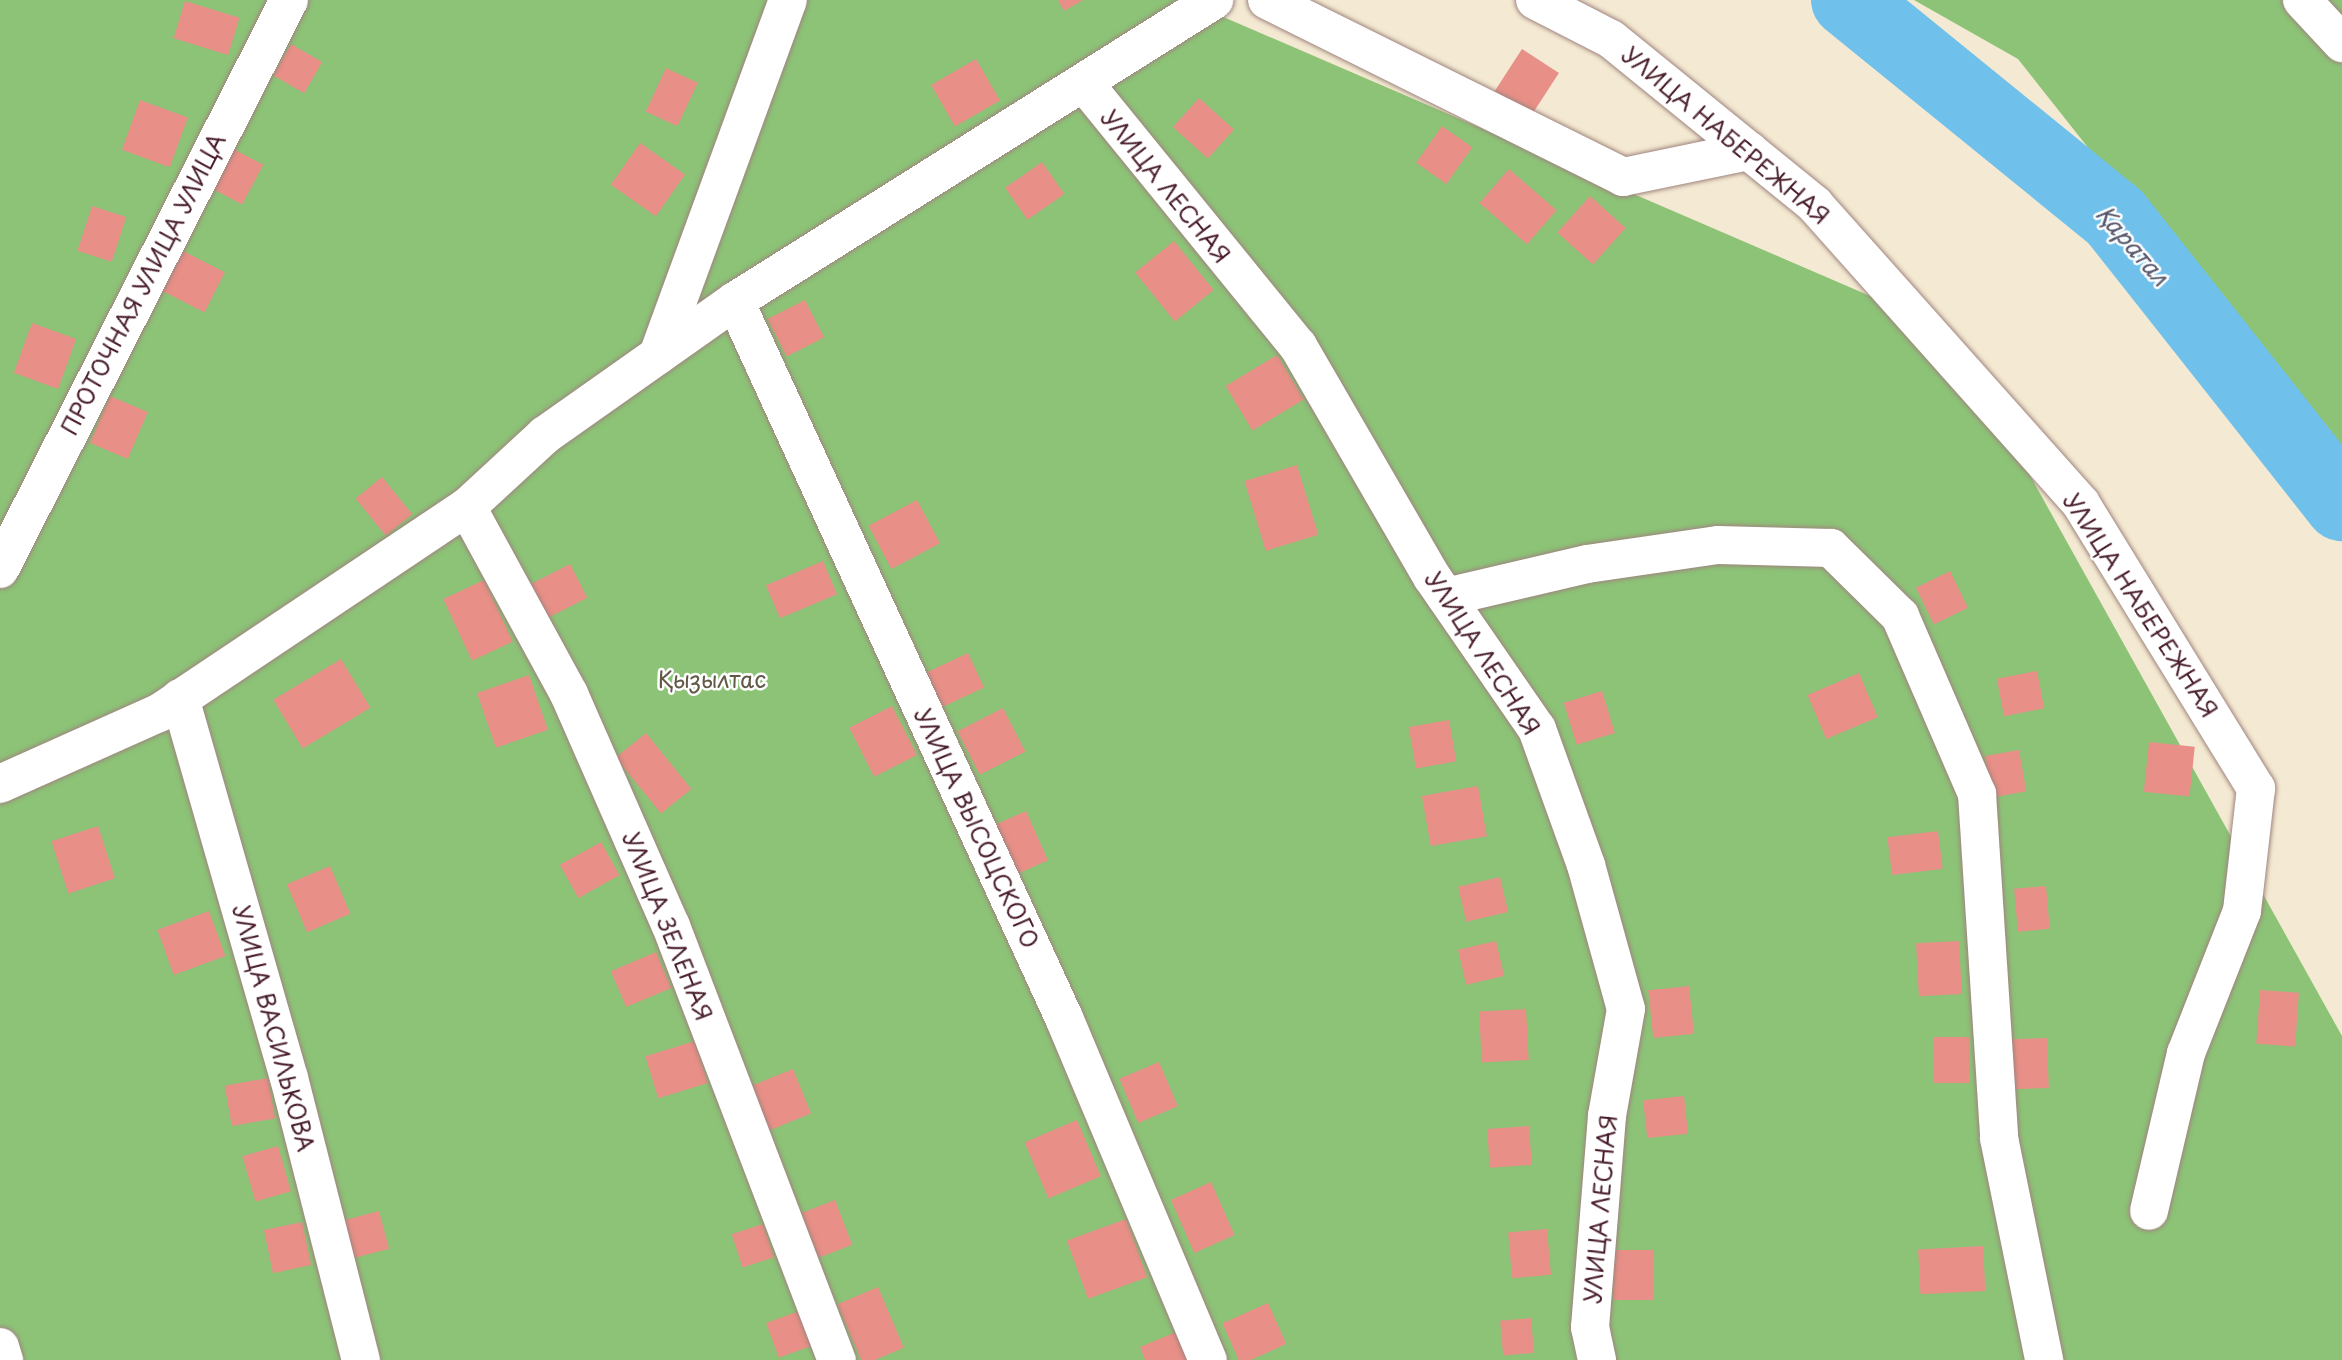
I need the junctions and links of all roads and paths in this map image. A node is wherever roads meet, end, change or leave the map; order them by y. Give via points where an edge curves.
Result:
1 (289, 0) edge
2 (1214, 0) edge
3 (1267, 0) edge
4 (1535, 0) edge
5 (2302, 0) edge
6 (782, 5) edge
7 (2342, 43) edge
8 (1084, 83) junction
9 (1749, 151) junction
10 (735, 300) junction
11 (658, 355) junction
12 (467, 507) junction
13 (0, 569) edge
14 (1446, 597) junction
15 (180, 698) junction
16 (0, 785) edge
17 (2149, 1211) dead end
18 (0, 1348) edge
19 (4, 1360) edge
20 (361, 1360) edge
21 (837, 1360) edge
22 (1208, 1360) edge
23 (1597, 1360) edge
24 (2044, 1360) edge

1 - 13 street, ПРОТОЧНАЯ УЛИЦА УЛИЦА
2 - 8 street
3 - 9 street via 1623,177
4 - 9 street, УЛИЦА НАБЕРЕЖНАЯ via 1611,39
5 - 7 street
6 - 11 street
8 - 10 street
8 - 14 street, УЛИЦА ЛЕСНАЯ via 1298,346
9 - 17 street, УЛИЦА НАБЕРЕЖНАЯ via 1815,205 2081,504 2256,788 2242,911 2186,1053
10 - 11 street
10 - 22 street, УЛИЦА ВЫСОЦСКОГО via 1064,1018
11 - 12 street via 545,435
12 - 15 street
12 - 21 street, УЛИЦА ЗЕЛЕНАЯ via 569,694 671,926
14 - 23 street, УЛИЦА ЛЕСНАЯ via 1536,729 1586,865 1626,1009 1607,1116 1590,1327
14 - 24 street via 1587,564 1718,545 1831,548 1900,616 1977,794 1999,1138
15 - 16 street
15 - 20 street, УЛИЦА ВАСИЛЬКОВА via 289,1077
18 - 19 street

